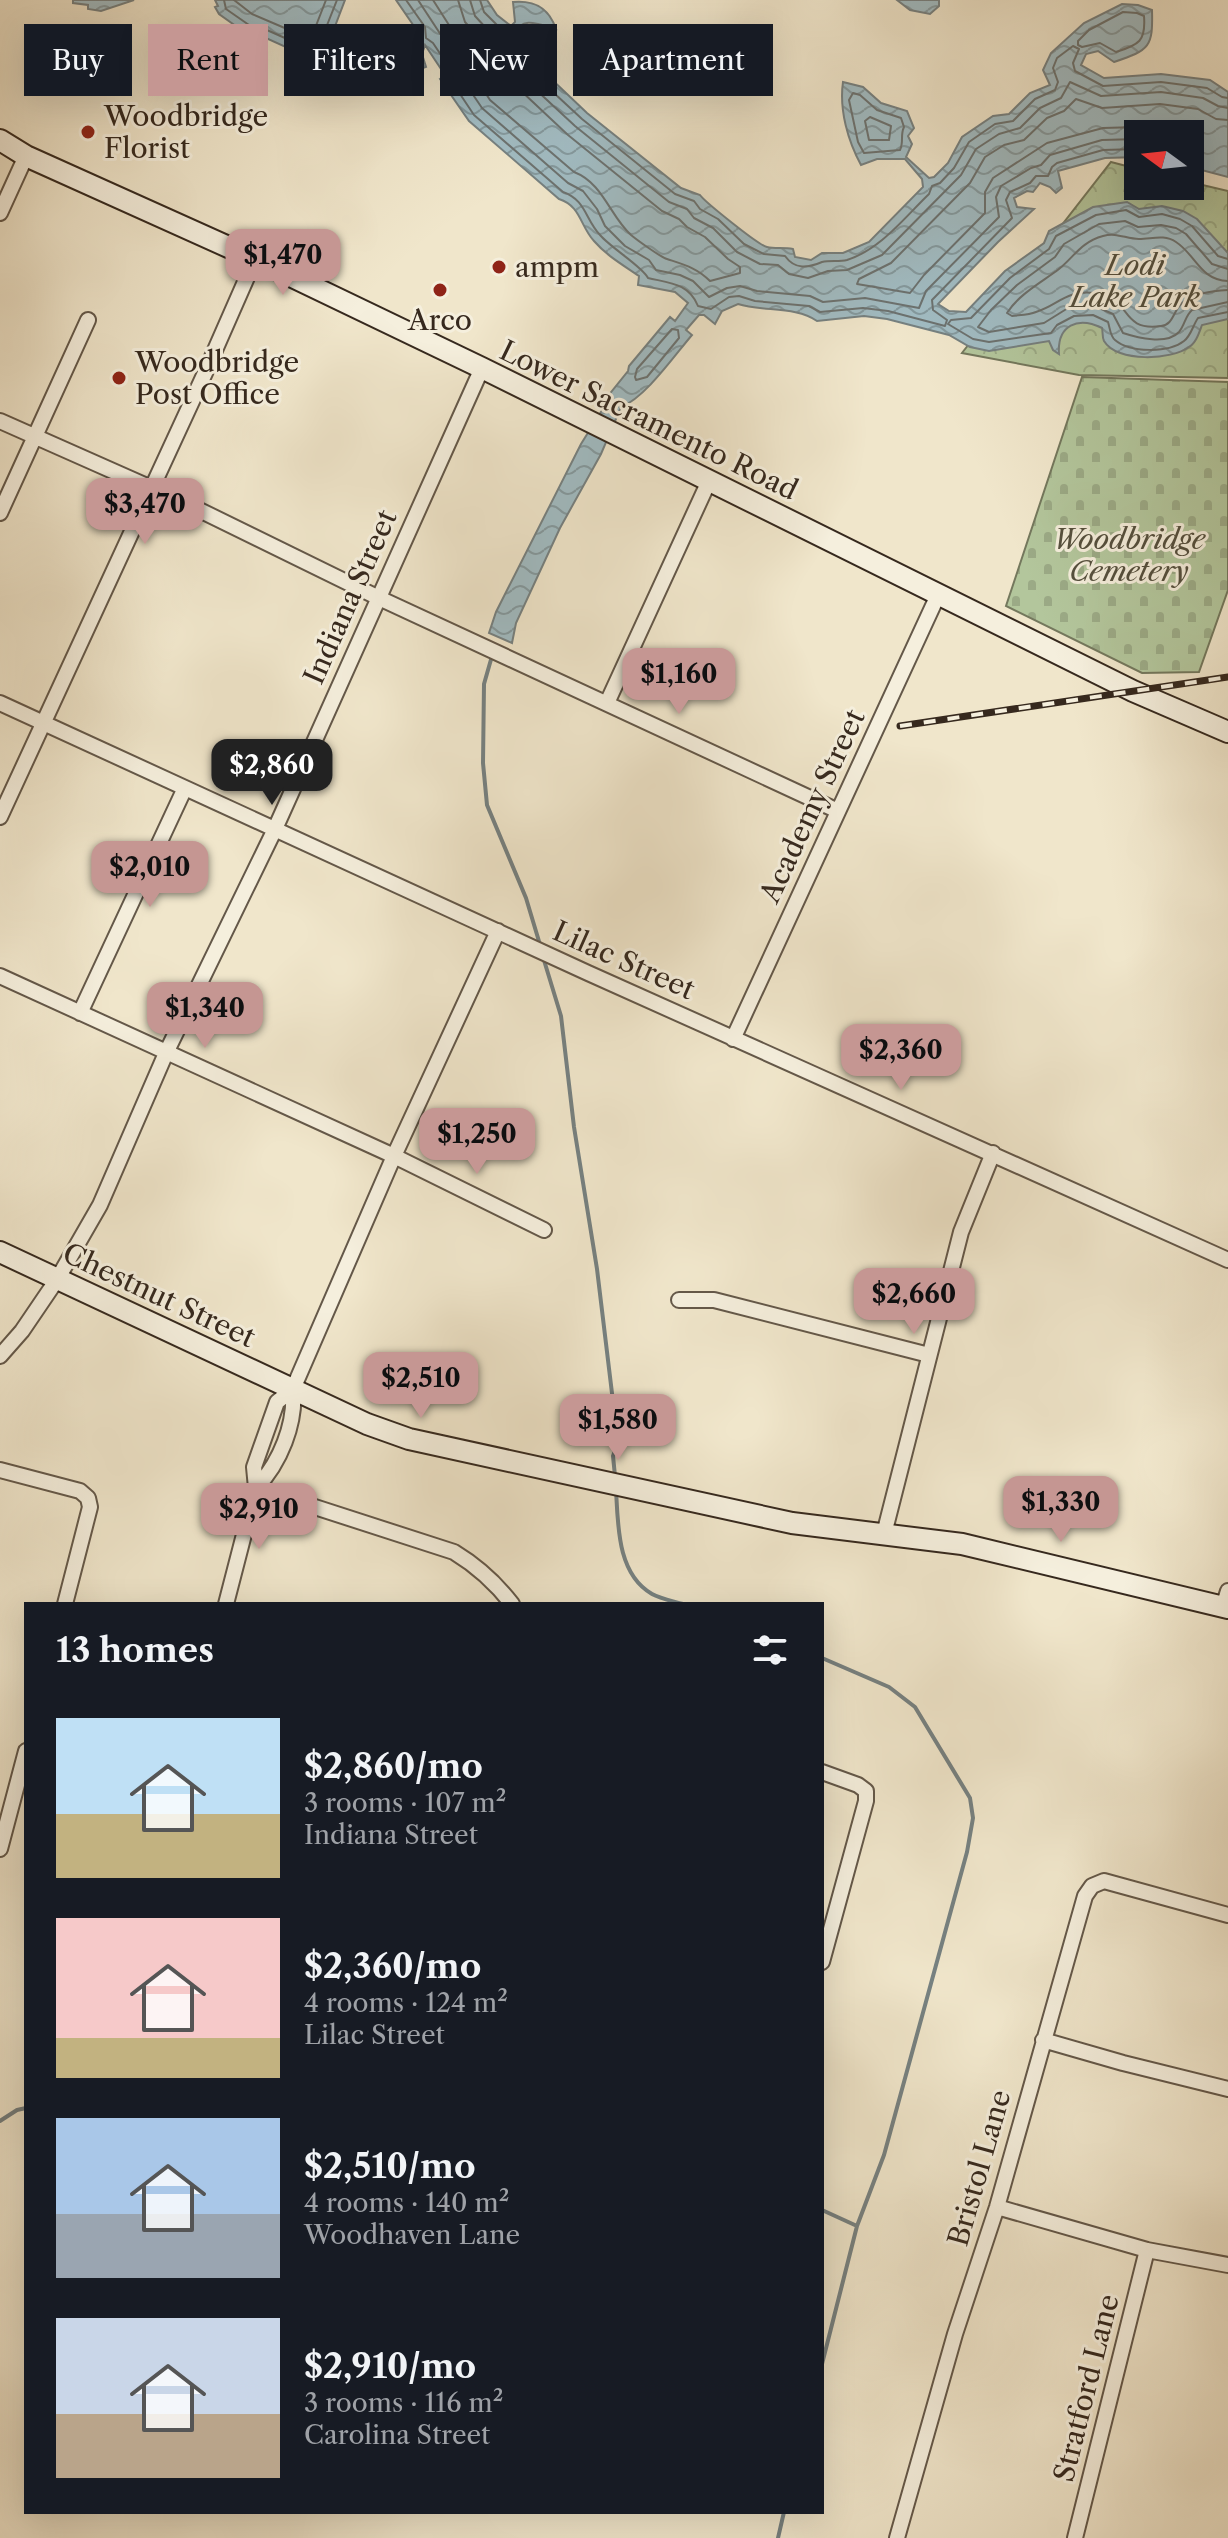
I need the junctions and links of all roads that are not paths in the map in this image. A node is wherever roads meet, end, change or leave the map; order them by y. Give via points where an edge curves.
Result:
1 (0, 140) edge
2 (26, 156) junction
3 (0, 213) edge
4 (255, 259) junction
5 (88, 320) dead end
6 (482, 368) junction
7 (0, 421) edge
8 (35, 436) junction
9 (709, 481) junction
10 (150, 488) junction
11 (0, 513) edge
12 (938, 595) junction
13 (379, 598) junction
14 (0, 703) edge
15 (607, 703) junction
16 (44, 724) junction
17 (1228, 732) edge
18 (184, 790) junction
19 (838, 811) junction
20 (0, 817) edge
21 (275, 829) junction
22 (498, 931) junction
23 (0, 976) edge
24 (80, 1013) junction
25 (733, 1039) junction
26 (166, 1053) junction
27 (993, 1153) junction
28 (394, 1156) junction
29 (544, 1230) dead end
30 (0, 1252) edge
31 (1228, 1260) edge
32 (58, 1278) junction
33 (679, 1300) dead end
34 (929, 1355) junction
35 (0, 1356) edge
36 (293, 1389) junction
37 (0, 1470) edge
38 (256, 1488) junction
39 (884, 1534) junction
40 (66, 1602) edge
41 (227, 1602) edge
42 (510, 1602) edge
43 (1226, 1602) edge
44 (24, 1759) edge
45 (824, 1773) edge
46 (0, 1849) edge
47 (1228, 1915) edge
48 (824, 1955) edge
49 (1043, 2040) junction
50 (1228, 2089) edge
51 (997, 2207) junction
52 (1147, 2250) junction
53 (1228, 2265) edge
54 (897, 2538) edge
55 (1075, 2538) edge

1 - 2 main road, Lower Sacramento Road
2 - 3 street
2 - 4 main road, Lower Sacramento Road
4 - 6 main road, Lower Sacramento Road
4 - 10 street
5 - 8 street
6 - 9 main road, Lower Sacramento Road
6 - 13 street, Indiana Street
7 - 8 street
8 - 10 street
8 - 11 street
9 - 12 main road, Lower Sacramento Road
9 - 15 street
10 - 13 street
10 - 16 street
12 - 17 main road, Lower Sacramento Road
12 - 19 street, Academy Street
13 - 15 street
13 - 21 street, Indiana Street
14 - 16 street, Lilac Street
15 - 19 street
16 - 18 street, Lilac Street
16 - 20 street
18 - 21 street, Lilac Street
18 - 24 street
19 - 25 street, Academy Street
21 - 22 street, Lilac Street
21 - 26 street, Indiana Street
22 - 25 street, Lilac Street
22 - 28 street
23 - 24 street
24 - 26 street
25 - 27 street, Lilac Street
26 - 28 street
26 - 32 street, Indiana Street via 100,1205
27 - 31 street, Lilac Street
27 - 34 street via 961,1232
28 - 29 street
28 - 36 street
30 - 32 main road, Chestnut Street
32 - 35 street, Indiana Street
32 - 36 main road, Chestnut Street
33 - 34 street via 714,1300
34 - 39 street
36 - 38 street via 295,1410 272,1472
36 - 39 main road, Chestnut Street via 409,1439 792,1523
37 - 40 street via 80,1491 88,1498
38 - 41 street
38 - 42 street via 454,1552
39 - 43 main road, Chestnut Street via 988,1549
44 - 46 street
45 - 48 street via 866,1791
47 - 49 street, Bristol Lane via 1104,1881 1092,1886 1077,1918
49 - 50 street
49 - 51 street, Bristol Lane
51 - 52 street
51 - 54 street, Bristol Lane
52 - 53 street
52 - 55 street, Stratford Lane

